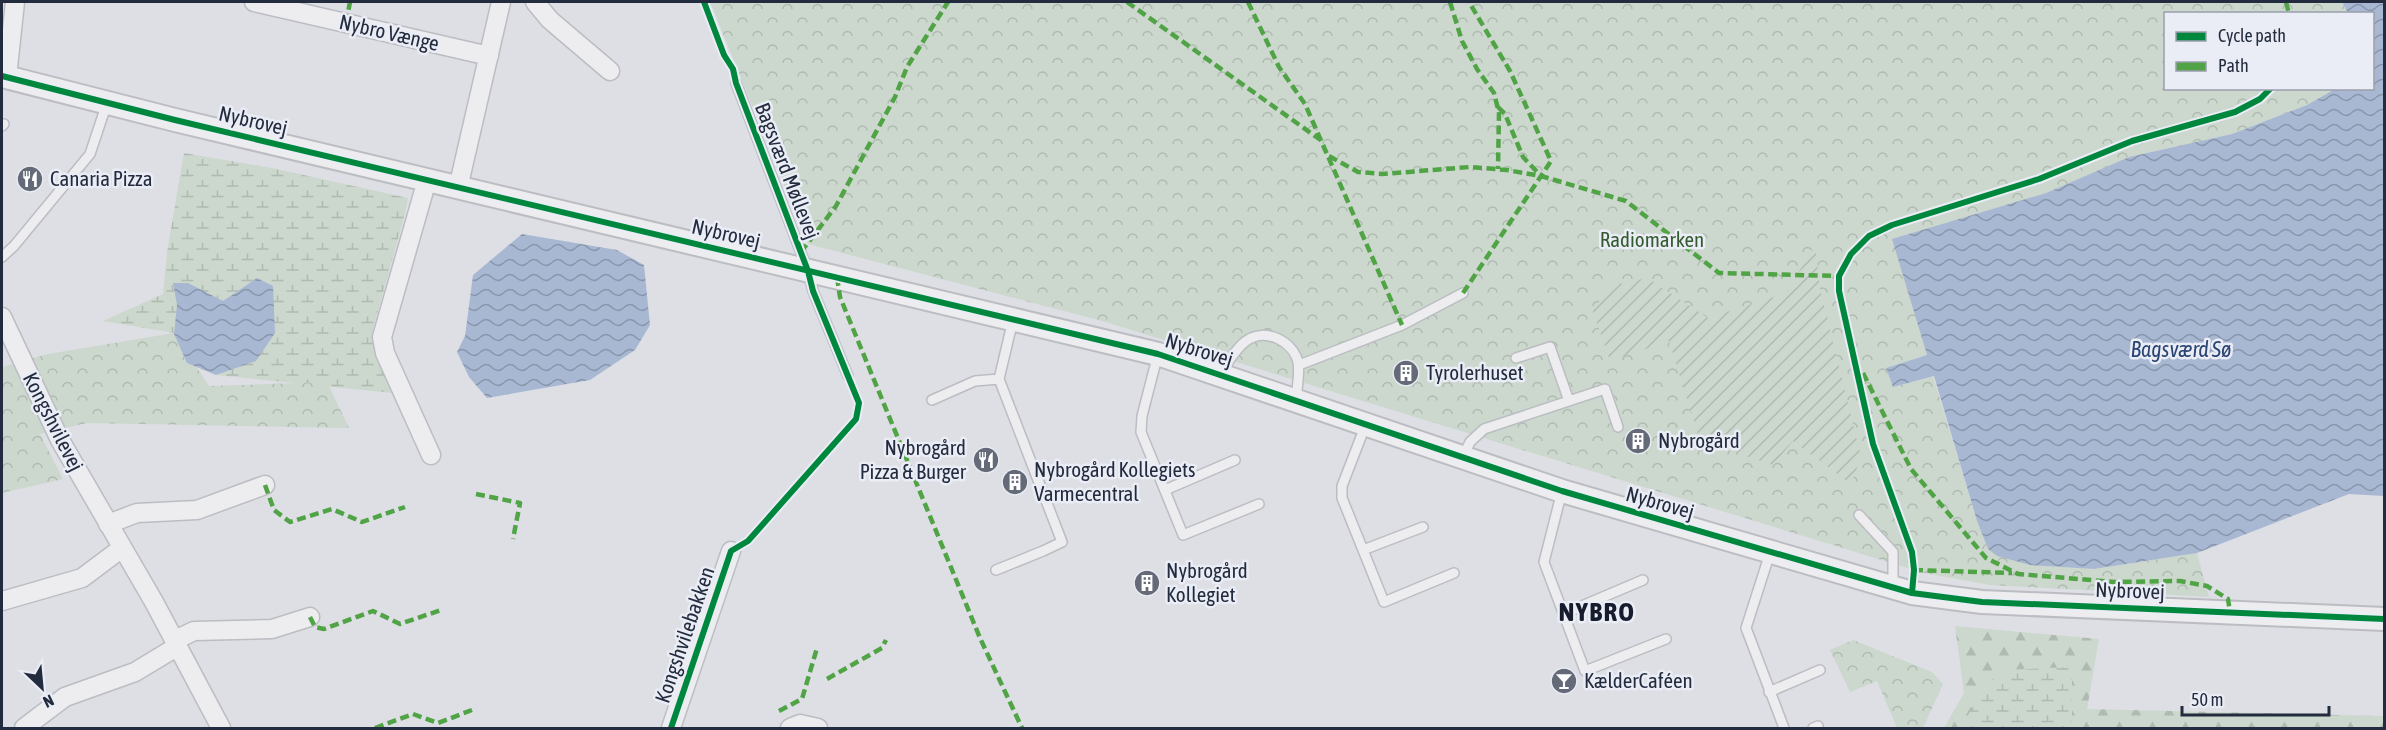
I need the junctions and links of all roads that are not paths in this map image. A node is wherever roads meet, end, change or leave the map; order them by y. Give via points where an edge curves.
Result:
1 (15, 2) edge
2 (254, 2) edge
3 (501, 2) edge
4 (535, 2) edge
5 (489, 56) junction
6 (610, 71) dead end
7 (4, 77) edge
8 (736, 84) dead end
9 (107, 103) junction
10 (427, 180) junction
11 (458, 188) junction
12 (2, 257) edge
13 (808, 271) junction
14 (1463, 293) dead end
15 (2, 317) edge
16 (1013, 320) junction
17 (1158, 354) junction
18 (10, 356) edge
19 (1516, 358) dead end
20 (1299, 365) junction
21 (1220, 373) junction
22 (848, 376) dead end
23 (999, 379) junction
24 (1296, 399) junction
25 (932, 400) dead end
26 (1569, 401) junction
27 (1366, 424) junction
28 (1617, 427) dead end
29 (431, 455) dead end
30 (1463, 457) junction
31 (1235, 460) dead end
32 (265, 485) dead end
33 (1165, 490) junction
34 (1562, 491) junction
35 (1259, 504) dead end
36 (1859, 515) dead end
37 (108, 524) junction
38 (1423, 527) dead end
39 (122, 548) junction
40 (1363, 550) junction
41 (731, 551) dead end
42 (1770, 553) junction
43 (996, 570) dead end
44 (1454, 573) dead end
45 (1643, 580) dead end
46 (1893, 588) junction
47 (2, 601) edge
48 (1563, 614) junction
49 (310, 617) dead end
50 (2385, 619) edge
51 (1666, 639) dead end
52 (176, 643) junction
53 (1820, 670) dead end
54 (1769, 692) junction
55 (24, 729) edge
56 (221, 729) edge
57 (671, 729) edge
58 (790, 729) edge
59 (818, 729) edge
60 (1784, 729) edge

1 - 7 street
2 - 5 street, Nybro Vænge
3 - 5 street
4 - 6 street via 550,20
5 - 11 street
7 - 9 street, Nybrovej
8 - 13 lane, Bagsværd Møllevej
9 - 10 street, Nybrovej
9 - 12 lane via 90,154
10 - 11 street, Nybrovej
10 - 29 street via 382,337 385,353
11 - 13 street, Nybrovej
13 - 16 street, Nybrovej
13 - 22 lane, Bagsværd Møllevej
14 - 20 lane via 1402,325
15 - 18 street, Kongshvilevej
16 - 17 street, Nybrovej
16 - 23 lane
17 - 21 street, Nybrovej
17 - 33 lane via 1141,432
18 - 37 street, Kongshvilevej
19 - 26 lane via 1550,347
20 - 21 lane via 1284,341 1266,335 1244,342
20 - 24 lane
21 - 24 street, Nybrovej
23 - 25 lane via 975,381
23 - 43 lane via 1062,542
24 - 27 street, Nybrovej
26 - 28 lane via 1605,389
26 - 30 lane via 1484,429 1470,442
27 - 30 street, Nybrovej
27 - 40 lane via 1342,486 1342,498
30 - 34 street, Nybrovej
31 - 33 lane
32 - 37 street via 197,510 137,513
33 - 35 lane via 1183,535
34 - 42 street, Nybrovej
34 - 48 lane via 1544,562
36 - 46 lane via 1893,552
37 - 39 street, Kongshvilevej
38 - 40 lane
39 - 47 street via 82,578
39 - 52 street, Kongshvilevej
40 - 44 lane via 1384,602
41 - 57 street, Kongshvilebakken
42 - 46 street, Nybrovej
42 - 54 lane via 1746,628
45 - 48 lane
46 - 50 street, Nybrovej via 1982,602
48 - 51 lane via 1585,671
49 - 52 street via 272,629 194,631
52 - 55 street via 135,672 65,697
52 - 56 street, Kongshvilevej
53 - 54 lane
54 - 60 lane
58 - 59 street via 800,724

